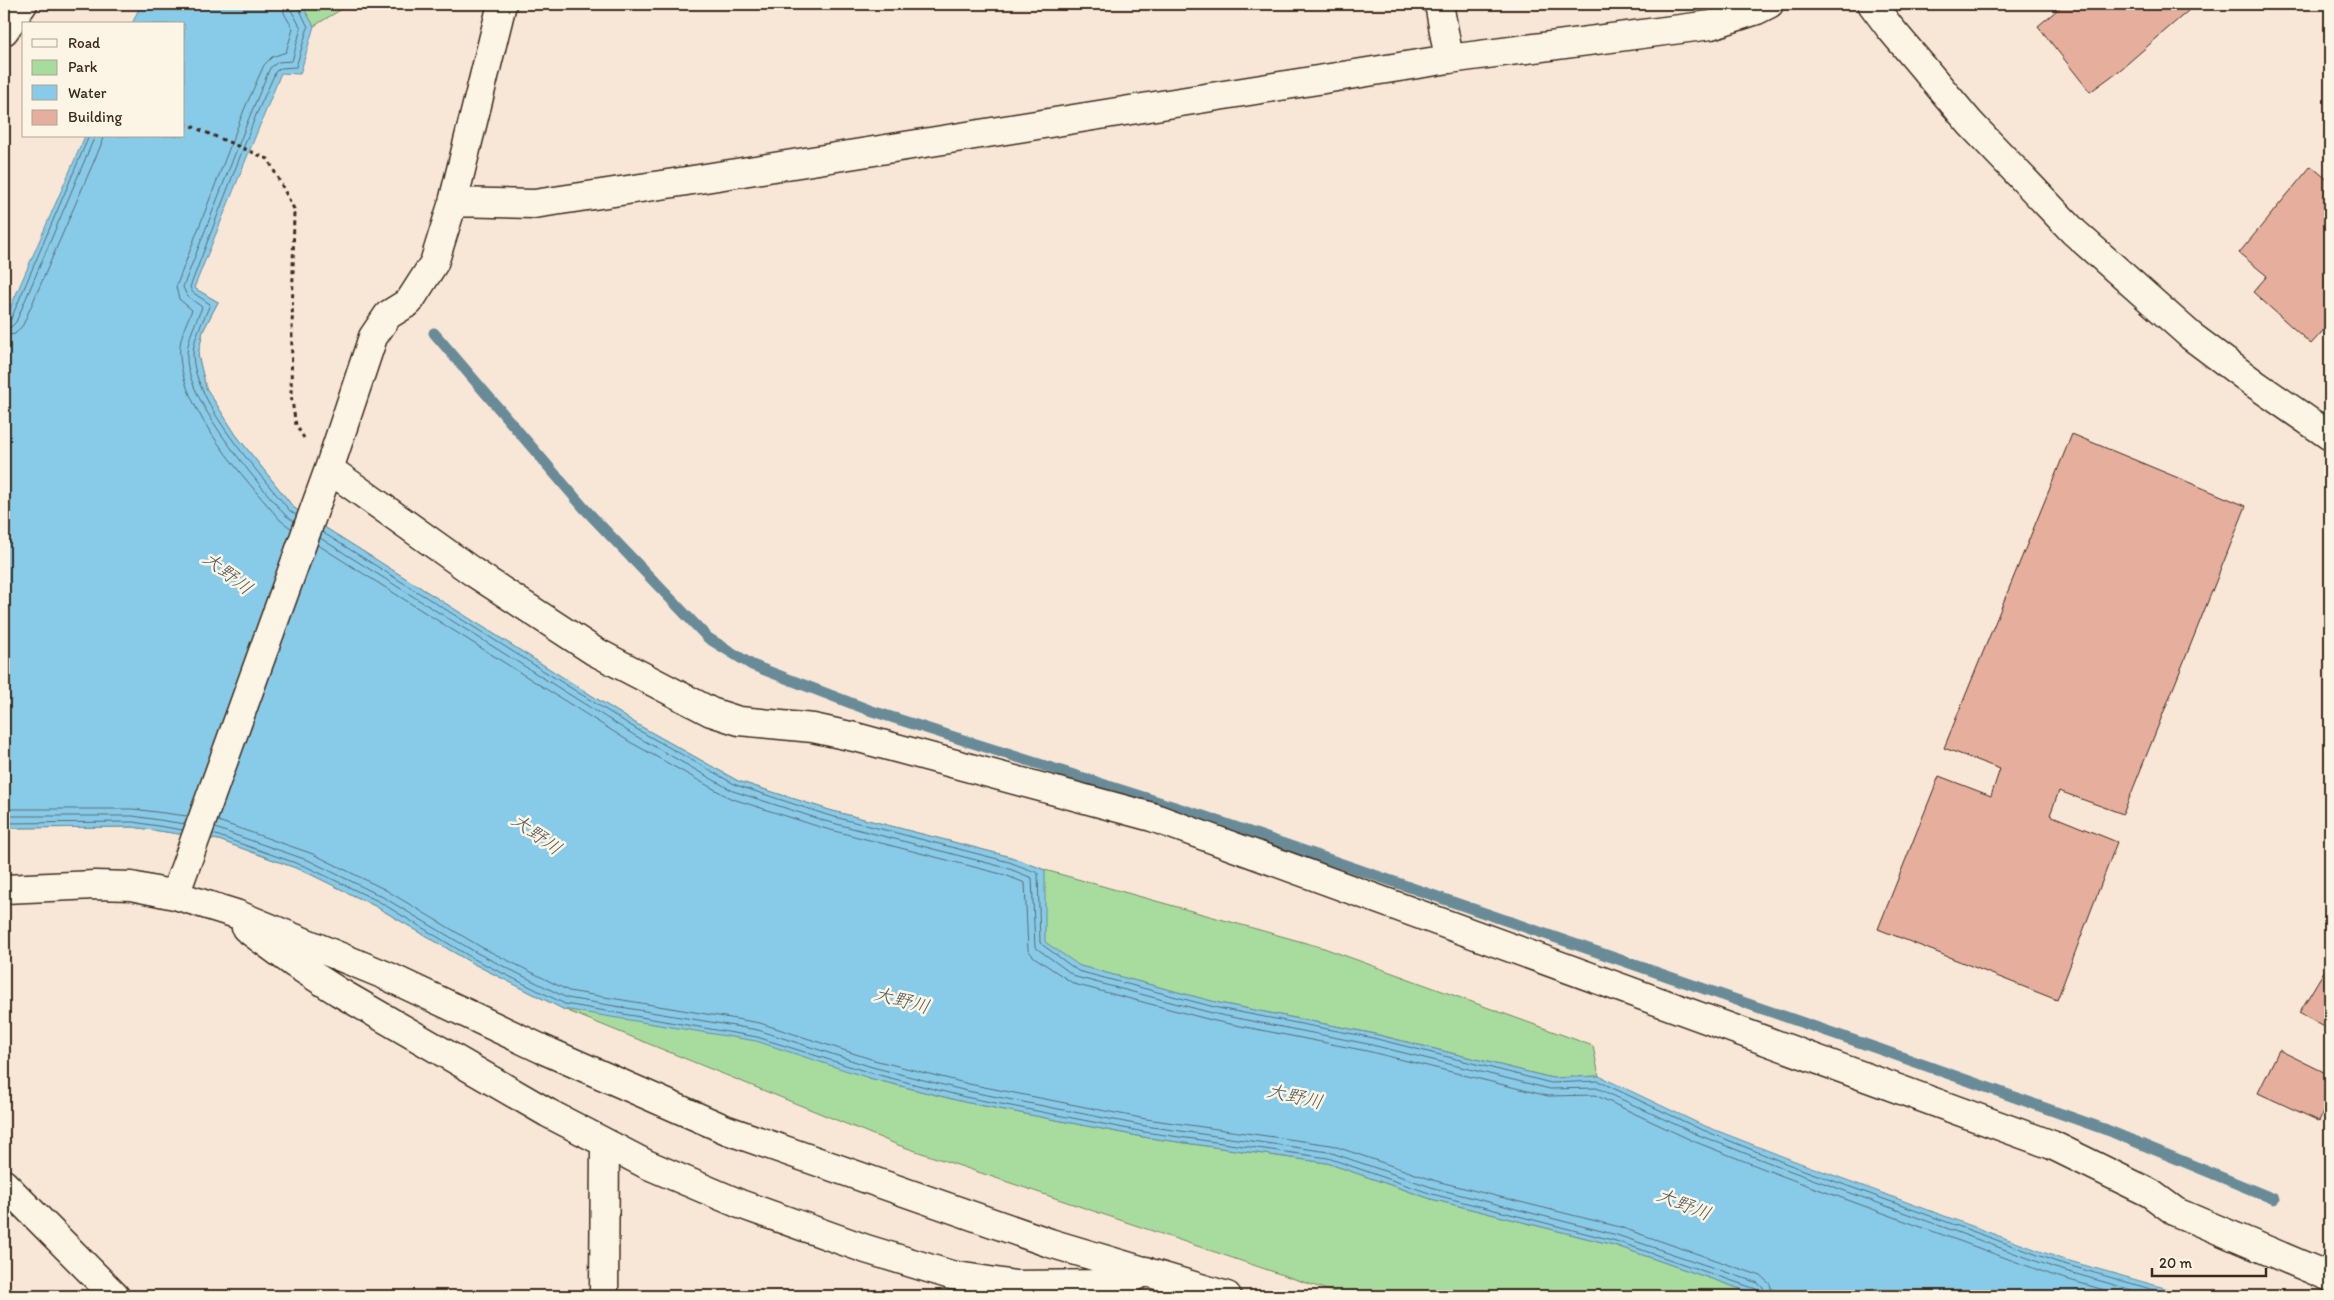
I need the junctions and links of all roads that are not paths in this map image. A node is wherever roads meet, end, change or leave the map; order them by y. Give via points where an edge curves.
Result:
1 (23, 4) edge
2 (502, 4) edge
3 (1439, 4) edge
4 (1769, 4) edge
5 (1872, 4) edge
6 (4, 31) edge
7 (1449, 59) junction
8 (454, 202) junction
9 (2330, 436) edge
10 (325, 479) junction
11 (179, 885) junction
12 (4, 889) edge
13 (236, 914) junction
14 (605, 1144) junction
15 (4, 1184) edge
16 (1146, 1271) junction
17 (2330, 1277) edge
18 (1196, 1291) edge
19 (115, 1296) edge
20 (604, 1296) edge
21 (1227, 1296) edge

1 - 6 street
2 - 8 street
3 - 7 street
4 - 7 street via 1711,25
5 - 9 street via 1970,123 2074,232 2190,336
7 - 8 street via 534,204
8 - 10 street via 434,263 420,287 409,302 388,315 373,337
10 - 11 street
10 - 17 street via 594,651 711,712 739,721 814,728 859,738 1152,817 2052,1145 2150,1193 2176,1212
11 - 12 street
11 - 13 street
13 - 14 street via 266,944 338,992
13 - 16 street via 387,976 542,1049 727,1130 1050,1243
14 - 16 street via 740,1204 951,1275 1015,1285 1109,1284
14 - 20 street
15 - 19 street
16 - 18 street
18 - 21 street

